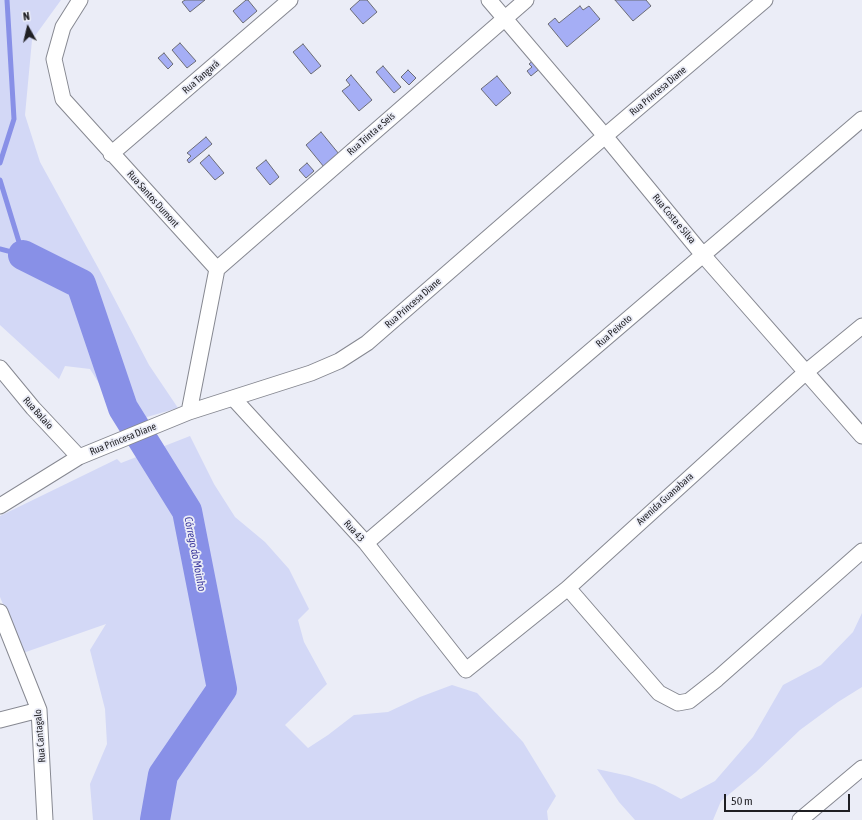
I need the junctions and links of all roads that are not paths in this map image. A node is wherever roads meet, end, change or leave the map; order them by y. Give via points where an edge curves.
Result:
1 (80, 0) edge
2 (290, 0) edge
3 (489, 0) edge
4 (526, 0) edge
5 (765, 0) edge
6 (504, 18) junction
7 (862, 119) edge
8 (605, 136) junction
9 (111, 154) junction
10 (703, 255) junction
11 (217, 269) junction
12 (862, 326) edge
13 (0, 368) edge
14 (806, 372) junction
15 (234, 399) junction
16 (189, 412) junction
17 (862, 436) edge
18 (79, 457) junction
19 (0, 506) edge
20 (366, 544) junction
21 (862, 550) edge
22 (568, 588) junction
23 (0, 612) edge
24 (466, 670) joint
25 (39, 710) junction
26 (0, 720) edge
27 (862, 768) edge
28 (45, 820) edge
29 (800, 820) edge

1 - 9 street, Rua Santos Dumont via 63,27 54,59 63,99
2 - 9 street, Rua Tangará
3 - 6 street, Rua Costa e Silva
4 - 6 street, Rua Trinta e Seis
5 - 8 street, Rua Princesa Diane
6 - 8 street, Rua Costa e Silva
6 - 11 street, Rua Trinta e Seis
7 - 10 street, Rua Peixoto
8 - 10 street, Rua Costa e Silva
8 - 15 street, Rua Princesa Diane via 367,343 340,361
9 - 11 street, Rua Santos Dumont
10 - 14 street, Rua Costa e Silva
10 - 20 street, Rua Peixoto
11 - 16 street
12 - 14 street, Avenida Guanabara
13 - 18 street, Rua Balaio via 32,408
14 - 17 street, Rua Costa e Silva
14 - 22 street, Avenida Guanabara
15 - 16 street, Rua Princesa Diane
15 - 20 street, Rua 43
16 - 18 street, Rua Princesa Diane
18 - 19 street, Rua Princesa Diane
20 - 24 street, Rua 43
21 - 22 street via 716,679 689,701 678,703 659,693
22 - 24 street, Avenida Guanabara
23 - 25 street, Rua Cantagalo
25 - 26 street
25 - 28 street, Rua Cantagalo
27 - 29 street

